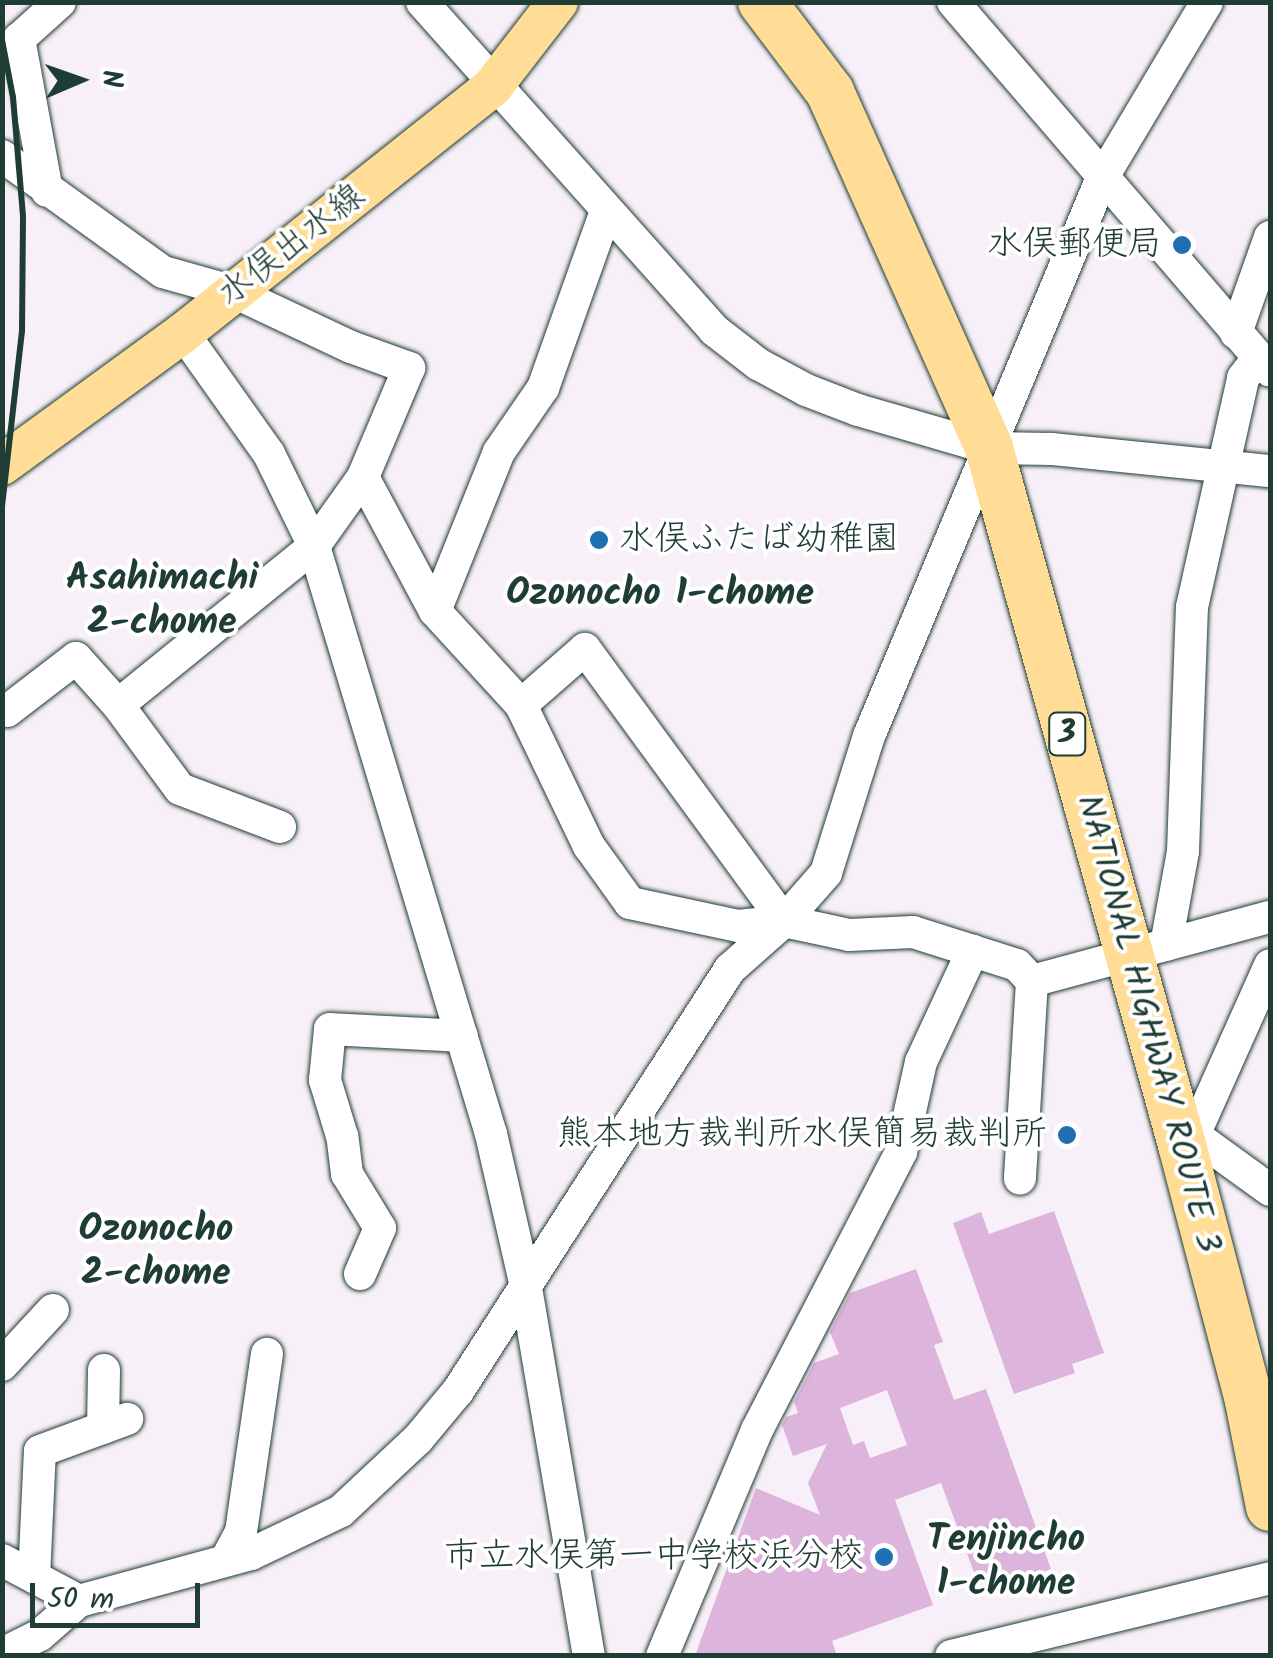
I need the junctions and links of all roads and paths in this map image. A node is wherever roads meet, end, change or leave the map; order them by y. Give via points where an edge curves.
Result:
1 (60, 2) edge
2 (422, 2) edge
3 (558, 2) edge
4 (762, 2) edge
5 (952, 2) edge
6 (1207, 2) edge
7 (494, 86) junction
8 (2, 156) edge
9 (1101, 180) junction
10 (48, 191) junction
11 (606, 212) junction
12 (1270, 237) edge
13 (234, 292) junction
14 (183, 332) junction
15 (1255, 354) edge
16 (989, 448) junction
17 (2, 464) edge
18 (1226, 464) junction
19 (1270, 471) edge
20 (363, 477) junction
21 (314, 546) junction
22 (435, 611) junction
23 (118, 705) junction
24 (522, 705) junction
25 (7, 711) dead end
26 (280, 827) dead end
27 (1270, 917) edge
28 (784, 922) junction
29 (973, 950) junction
30 (1146, 950) junction
31 (1270, 965) edge
32 (1032, 980) junction
33 (462, 1036) junction
34 (1188, 1140) junction
35 (1020, 1179) dead end
36 (1270, 1190) edge
37 (360, 1274) dead end
38 (526, 1282) junction
39 (53, 1310) dead end
40 (267, 1354) dead end
41 (2, 1365) edge
42 (104, 1370) dead end
43 (1260, 1392) edge
44 (1270, 1507) edge
45 (2, 1560) edge
46 (226, 1560) junction
47 (34, 1577) junction
48 (1270, 1578) edge
49 (79, 1601) junction
50 (2, 1654) edge
51 (589, 1656) edge
52 (662, 1656) edge
53 (951, 1656) edge

1 - 10 street via 19,39
2 - 7 street
3 - 7 main road, 水俣出水線
4 - 16 highway, NATIONAL HIGHWAY ROUTE 3 / 3 via 830,92
5 - 9 street
6 - 9 street
7 - 11 street
7 - 13 main road, 水俣出水線
8 - 10 street
9 - 15 street
9 - 16 street
10 - 13 street via 163,272
11 - 16 street via 714,330 758,364 858,410
11 - 22 street via 542,388 499,452
12 - 15 street
13 - 14 main road, 水俣出水線
13 - 20 street via 409,368
14 - 17 main road, 水俣出水線
14 - 21 street via 269,454
15 - 18 street via 1243,378
16 - 18 street
16 - 28 street via 869,736 826,873
16 - 30 highway, NATIONAL HIGHWAY ROUTE 3 / 3
18 - 19 street
18 - 30 street via 1192,607 1183,851
20 - 21 street
20 - 22 street
21 - 23 street
21 - 33 street
22 - 24 street
23 - 25 street via 76,658
23 - 26 street via 180,788
24 - 28 street via 589,846 630,903 738,926
24 - 28 street via 586,649
27 - 30 street
28 - 29 street via 849,935 914,932
28 - 38 street via 730,970
29 - 32 street via 1016,964
29 - 52 street via 921,1062 901,1152 757,1430
30 - 32 street
30 - 34 highway, NATIONAL HIGHWAY ROUTE 3 / 3
31 - 34 street
32 - 35 street
33 - 37 street via 330,1029 325,1080 348,1174 380,1228
33 - 38 street
34 - 36 street
34 - 43 highway, NATIONAL HIGHWAY ROUTE 3 / 3
38 - 46 street via 458,1391 341,1511
38 - 51 street
39 - 41 street
40 - 46 street via 241,1532
42 - 47 street via 115,1424 40,1451
43 - 44 highway, NATIONAL HIGHWAY ROUTE 3 / 3
45 - 47 street
46 - 49 street
47 - 49 street
48 - 53 street
49 - 50 street via 40,1635

